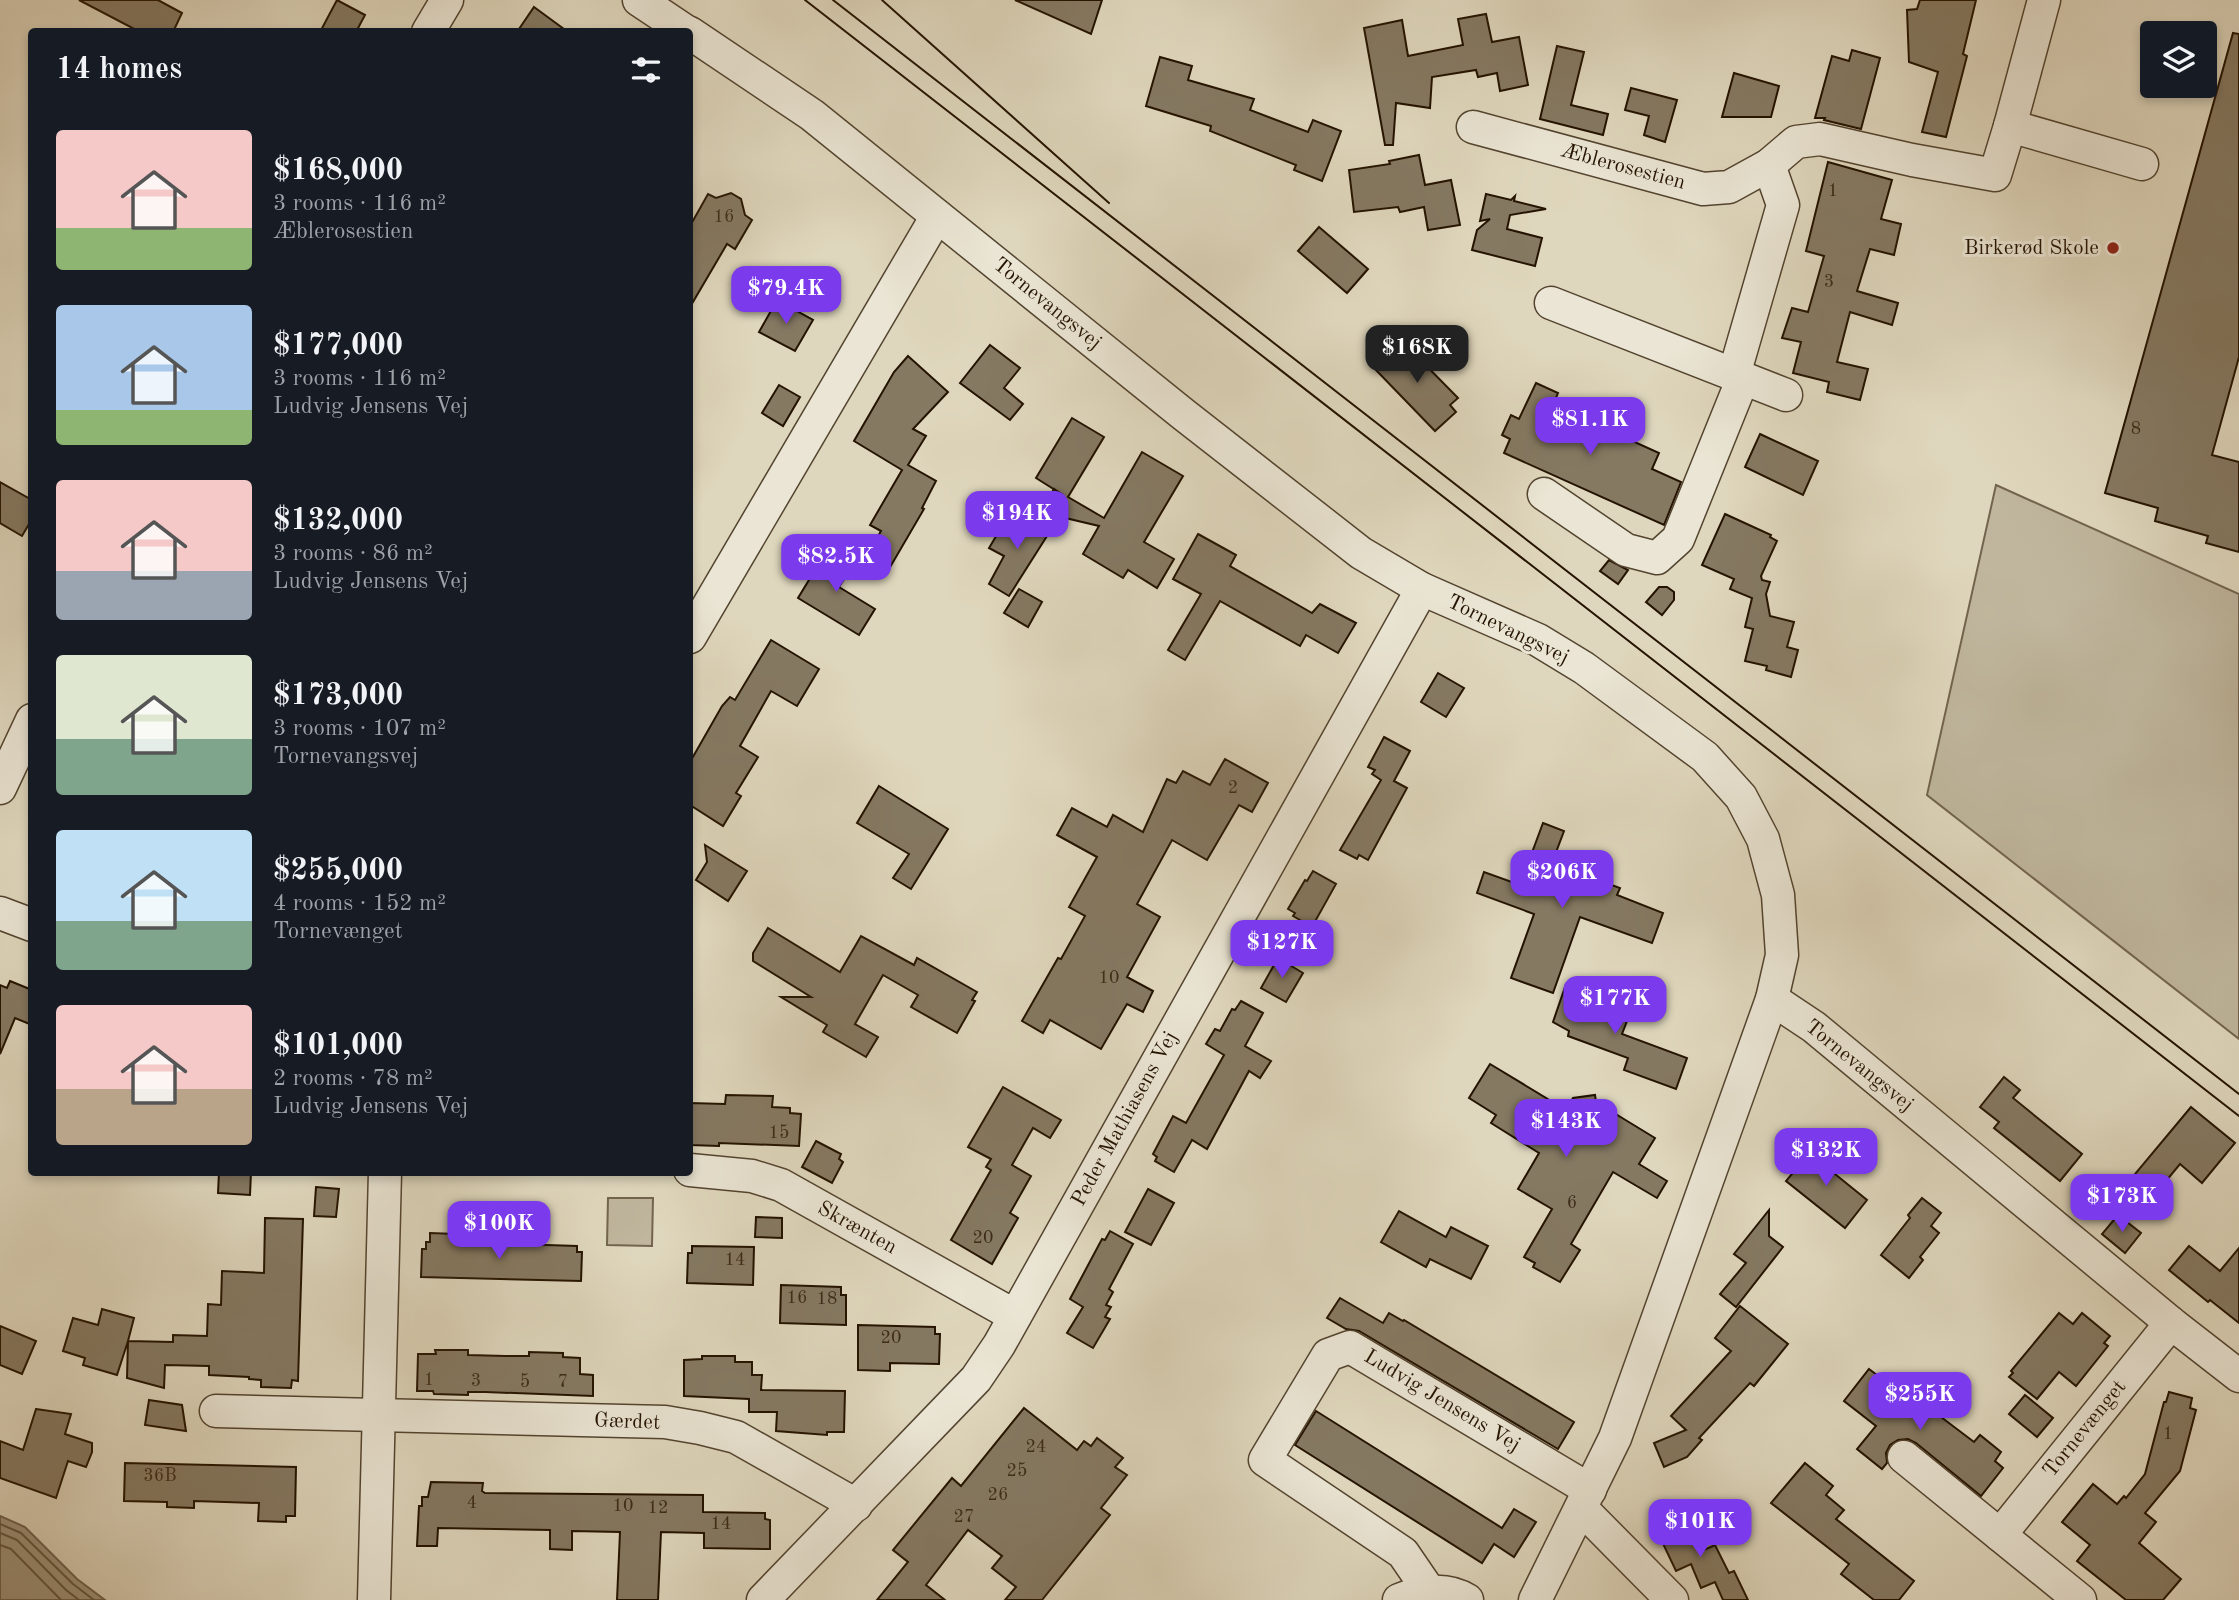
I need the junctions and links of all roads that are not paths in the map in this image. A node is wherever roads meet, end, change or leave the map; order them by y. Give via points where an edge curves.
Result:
1 (447, 0) edge
2 (639, 0) edge
3 (2044, 0) edge
4 (430, 28) edge
5 (682, 28) edge
6 (693, 35) edge
7 (2010, 126) junction
8 (1473, 127) dead end
9 (2143, 164) dead end
10 (1769, 165) junction
11 (937, 216) junction
12 (1550, 303) dead end
13 (1738, 377) junction
14 (1786, 395) dead end
15 (1544, 494) dead end
16 (1422, 589) junction
17 (693, 632) edge
18 (28, 728) edge
19 (0, 788) edge
20 (0, 913) edge
21 (28, 924) edge
22 (1772, 999) junction
23 (693, 1170) edge
24 (385, 1176) edge
25 (1015, 1316) junction
26 (2171, 1324) junction
27 (2239, 1377) edge
28 (216, 1411) dead end
29 (379, 1415) junction
30 (1904, 1457) dead end
31 (1585, 1499) junction
32 (856, 1504) junction
33 (2000, 1535) junction
34 (1429, 1591) junction
35 (374, 1600) edge
36 (763, 1600) edge
37 (1399, 1600) edge
38 (1467, 1600) edge
39 (1535, 1600) edge
40 (1672, 1600) edge
41 (2080, 1600) edge

1 - 4 street
2 - 5 street, Tornevangsvej
3 - 7 street
6 - 11 street, Tornevangsvej via 812,115
7 - 9 street
7 - 10 street, Æblerosestien via 1994,174 1820,139 1796,142
8 - 10 street, Æblerosestien via 1703,189 1729,187
10 - 13 street via 1783,205
11 - 16 street, Tornevangsvej via 1361,553
11 - 17 street
12 - 13 street
13 - 14 street
13 - 15 street via 1678,539 1657,558 1626,550
16 - 22 street, Tornevangsvej via 1538,640 1584,668 1705,757 1741,797 1763,839 1778,895 1782,955
16 - 25 street, Peder Mathiasens Vej
18 - 19 street
20 - 21 street
22 - 26 street, Tornevangsvej via 1814,1027
22 - 31 street via 1615,1438
23 - 25 street, Skrænten via 752,1176 781,1185
24 - 29 street
25 - 32 street, Peder Mathiasens Vej via 976,1379
26 - 27 street, Tornevangsvej
26 - 33 street, Tornevænget
28 - 29 street, Gærdet
29 - 32 street, Gærdet via 665,1422 700,1428 736,1437
29 - 35 street
30 - 33 street
31 - 34 street, Ludvig Jensens Vej via 1350,1347 1328,1355 1265,1461 1403,1553
31 - 39 street
31 - 40 street, Ludvig Jensens Vej
32 - 36 street, Peder Mathiasens Vej
33 - 41 street
34 - 37 street
34 - 38 street via 1458,1594

